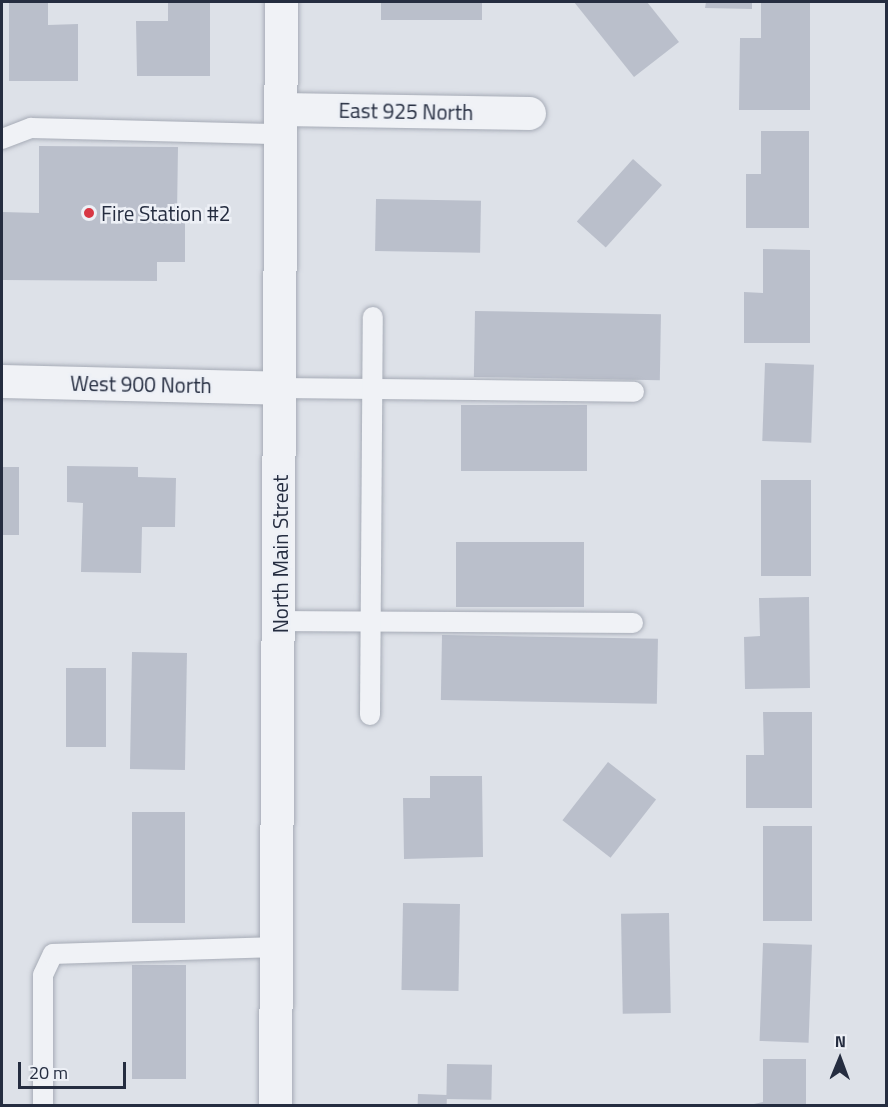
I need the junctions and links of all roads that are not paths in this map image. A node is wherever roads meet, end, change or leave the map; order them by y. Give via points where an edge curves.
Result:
1 (281, 2) edge
2 (529, 113) dead end
3 (282, 122) junction
4 (2, 139) edge
5 (373, 317) dead end
6 (2, 381) edge
7 (280, 388) junction
8 (372, 389) junction
9 (634, 392) dead end
10 (280, 621) junction
11 (370, 622) junction
12 (633, 623) dead end
13 (370, 714) dead end
14 (276, 947) junction
15 (44, 1106) edge
16 (275, 1106) edge

1 - 3 street, North Main Street
2 - 3 street, East 925 North
3 - 4 lane via 31,128
3 - 7 street, North Main Street
5 - 8 lane
6 - 7 street, West 900 North
7 - 8 lane
7 - 10 street, North Main Street
8 - 9 lane
8 - 11 lane
10 - 11 lane
10 - 14 street, North Main Street
11 - 12 lane
11 - 13 lane
14 - 15 lane via 53,954 43,975
14 - 16 street, North Main Street

